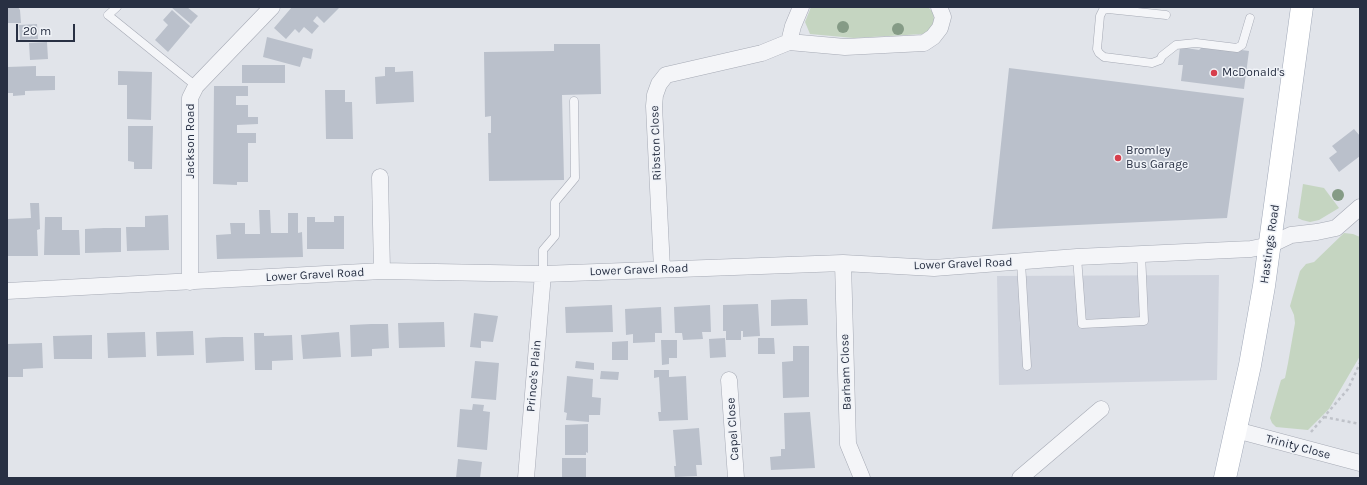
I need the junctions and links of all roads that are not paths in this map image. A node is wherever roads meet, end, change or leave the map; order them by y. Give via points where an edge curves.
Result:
1 (117, 7) edge
2 (272, 7) edge
3 (801, 7) edge
4 (939, 7) edge
5 (1302, 7) edge
6 (1166, 16) dead end
7 (1250, 18) dead end
8 (789, 42) junction
9 (196, 86) junction
10 (574, 101) dead end
11 (380, 177) dead end
12 (1360, 207) edge
13 (1270, 245) junction
14 (1141, 253) junction
15 (1077, 257) junction
16 (1021, 262) junction
17 (843, 263) junction
18 (662, 269) junction
19 (382, 271) junction
20 (543, 274) junction
21 (190, 282) junction
22 (7, 291) edge
23 (1027, 366) dead end
24 (729, 380) dead end
25 (1101, 409) dead end
26 (1236, 430) junction
27 (1360, 463) edge
28 (526, 478) edge
29 (736, 478) edge
30 (856, 478) edge
31 (1020, 478) edge
32 (1225, 478) edge

1 - 9 lane via 108,15
2 - 9 street, Jackson Road
3 - 8 street
4 - 8 street, Ribston Close via 943,17 940,28 924,43 845,47
5 - 13 main road, Hastings Road
6 - 7 lane via 1103,10 1100,16 1098,53 1104,57 1152,62 1160,60 1176,45 1196,43 1238,48 1242,45
8 - 18 street, Ribston Close via 762,53 666,75 659,84 654,106
9 - 21 street, Jackson Road via 190,98
10 - 20 lane via 575,178 555,202 555,236 543,250
11 - 19 street
12 - 13 street, Lower Gravel Road via 1336,228 1291,235
13 - 14 street, Lower Gravel Road via 1251,249
13 - 26 main road, Hastings Road via 1250,365
14 - 15 street, Lower Gravel Road
14 - 15 lane via 1144,321 1082,324
15 - 16 street, Lower Gravel Road
16 - 17 street, Lower Gravel Road via 934,268
16 - 23 lane
17 - 18 street, Lower Gravel Road
17 - 30 street, Barham Close via 848,444
18 - 20 street, Lower Gravel Road
19 - 20 street, Lower Gravel Road
19 - 21 street, Lower Gravel Road
20 - 28 street, Prince's Plain
21 - 22 street, Lower Gravel Road
24 - 29 street, Capel Close
25 - 31 street
26 - 27 street, Trinity Close
26 - 32 main road, Hastings Road

